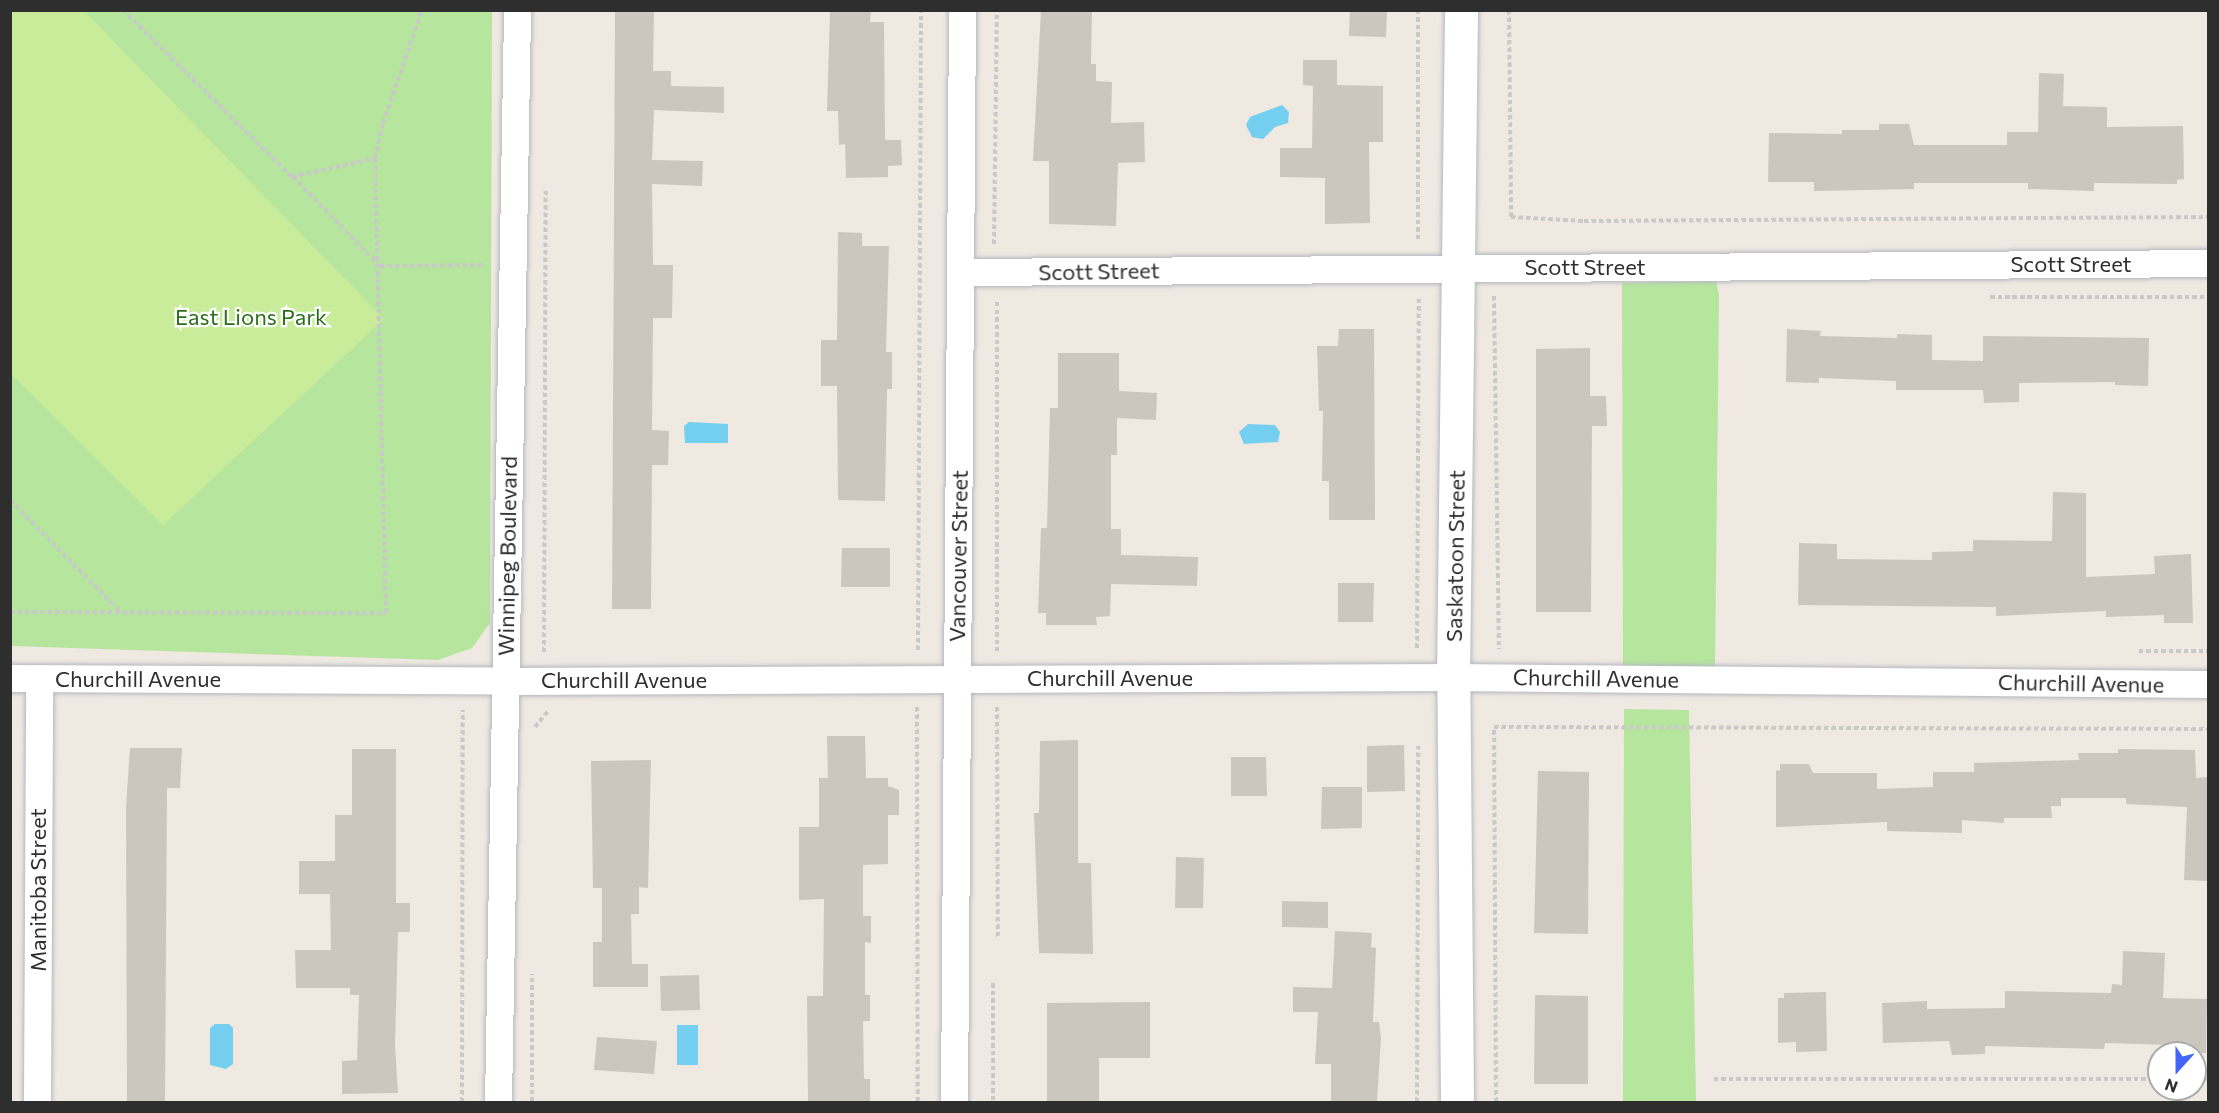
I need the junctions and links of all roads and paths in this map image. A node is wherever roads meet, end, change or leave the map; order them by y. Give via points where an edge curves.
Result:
1 (123, 10) edge
2 (422, 10) edge
3 (517, 10) edge
4 (921, 10) edge
5 (962, 10) edge
6 (997, 10) edge
7 (1418, 10) edge
8 (1461, 10) edge
9 (1509, 10) edge
10 (375, 158) junction
11 (292, 177) junction
12 (546, 188) dead end
13 (2208, 218) edge
14 (994, 248) dead end
15 (1418, 249) dead end
16 (2208, 263) edge
17 (512, 265) junction
18 (380, 266) junction
19 (1459, 268) junction
20 (962, 272) junction
21 (1505, 296) dead end
22 (1419, 297) dead end
23 (1984, 297) dead end
24 (2208, 297) edge
25 (997, 301) dead end
26 (10, 500) edge
27 (10, 612) edge
28 (122, 612) junction
29 (2137, 651) dead end
30 (2208, 651) edge
31 (1511, 653) dead end
32 (998, 654) dead end
33 (918, 657) dead end
34 (544, 660) dead end
35 (1417, 661) dead end
36 (1453, 677) junction
37 (10, 678) edge
38 (39, 678) junction
39 (957, 678) junction
40 (504, 681) junction
41 (2208, 684) edge
42 (997, 697) dead end
43 (917, 698) dead end
44 (463, 707) dead end
45 (2208, 729) edge
46 (1419, 733) dead end
47 (998, 937) dead end
48 (993, 983) dead end
49 (1714, 1079) dead end
50 (2147, 1079) edge
51 (37, 1102) edge
52 (462, 1102) edge
53 (498, 1102) edge
54 (918, 1102) edge
55 (954, 1102) edge
56 (993, 1102) edge
57 (1417, 1102) edge
58 (1457, 1102) edge
59 (1496, 1102) edge

1 - 11 path
2 - 10 path via 386,113
3 - 17 street, Winnipeg Boulevard
4 - 33 path
5 - 20 street, Vancouver Street
6 - 14 path
7 - 15 path
8 - 19 street, Saskatoon Street
9 - 13 path via 1511,217 1584,221
10 - 11 path
10 - 18 path
11 - 18 path
12 - 34 path
16 - 19 street, Scott Street
17 - 18 path
17 - 40 street, Winnipeg Boulevard
18 - 28 path via 386,614
19 - 20 street, Scott Street
19 - 36 street, Saskatoon Street
20 - 39 street, Vancouver Street
21 - 31 path via 1494,296 1499,653
22 - 35 path
23 - 24 path
25 - 32 path
26 - 28 path
27 - 28 path
29 - 30 path
36 - 39 street, Churchill Avenue
36 - 41 street, Churchill Avenue
36 - 58 street, Saskatoon Street
37 - 38 street, Churchill Avenue
38 - 40 street, Churchill Avenue
38 - 51 street, Manitoba Street
39 - 40 street, Churchill Avenue
39 - 55 street, Vancouver Street
40 - 53 street, Winnipeg Boulevard
42 - 47 path
43 - 54 path
44 - 52 path
45 - 59 path via 1494,727
46 - 57 path
48 - 56 path
49 - 50 path

